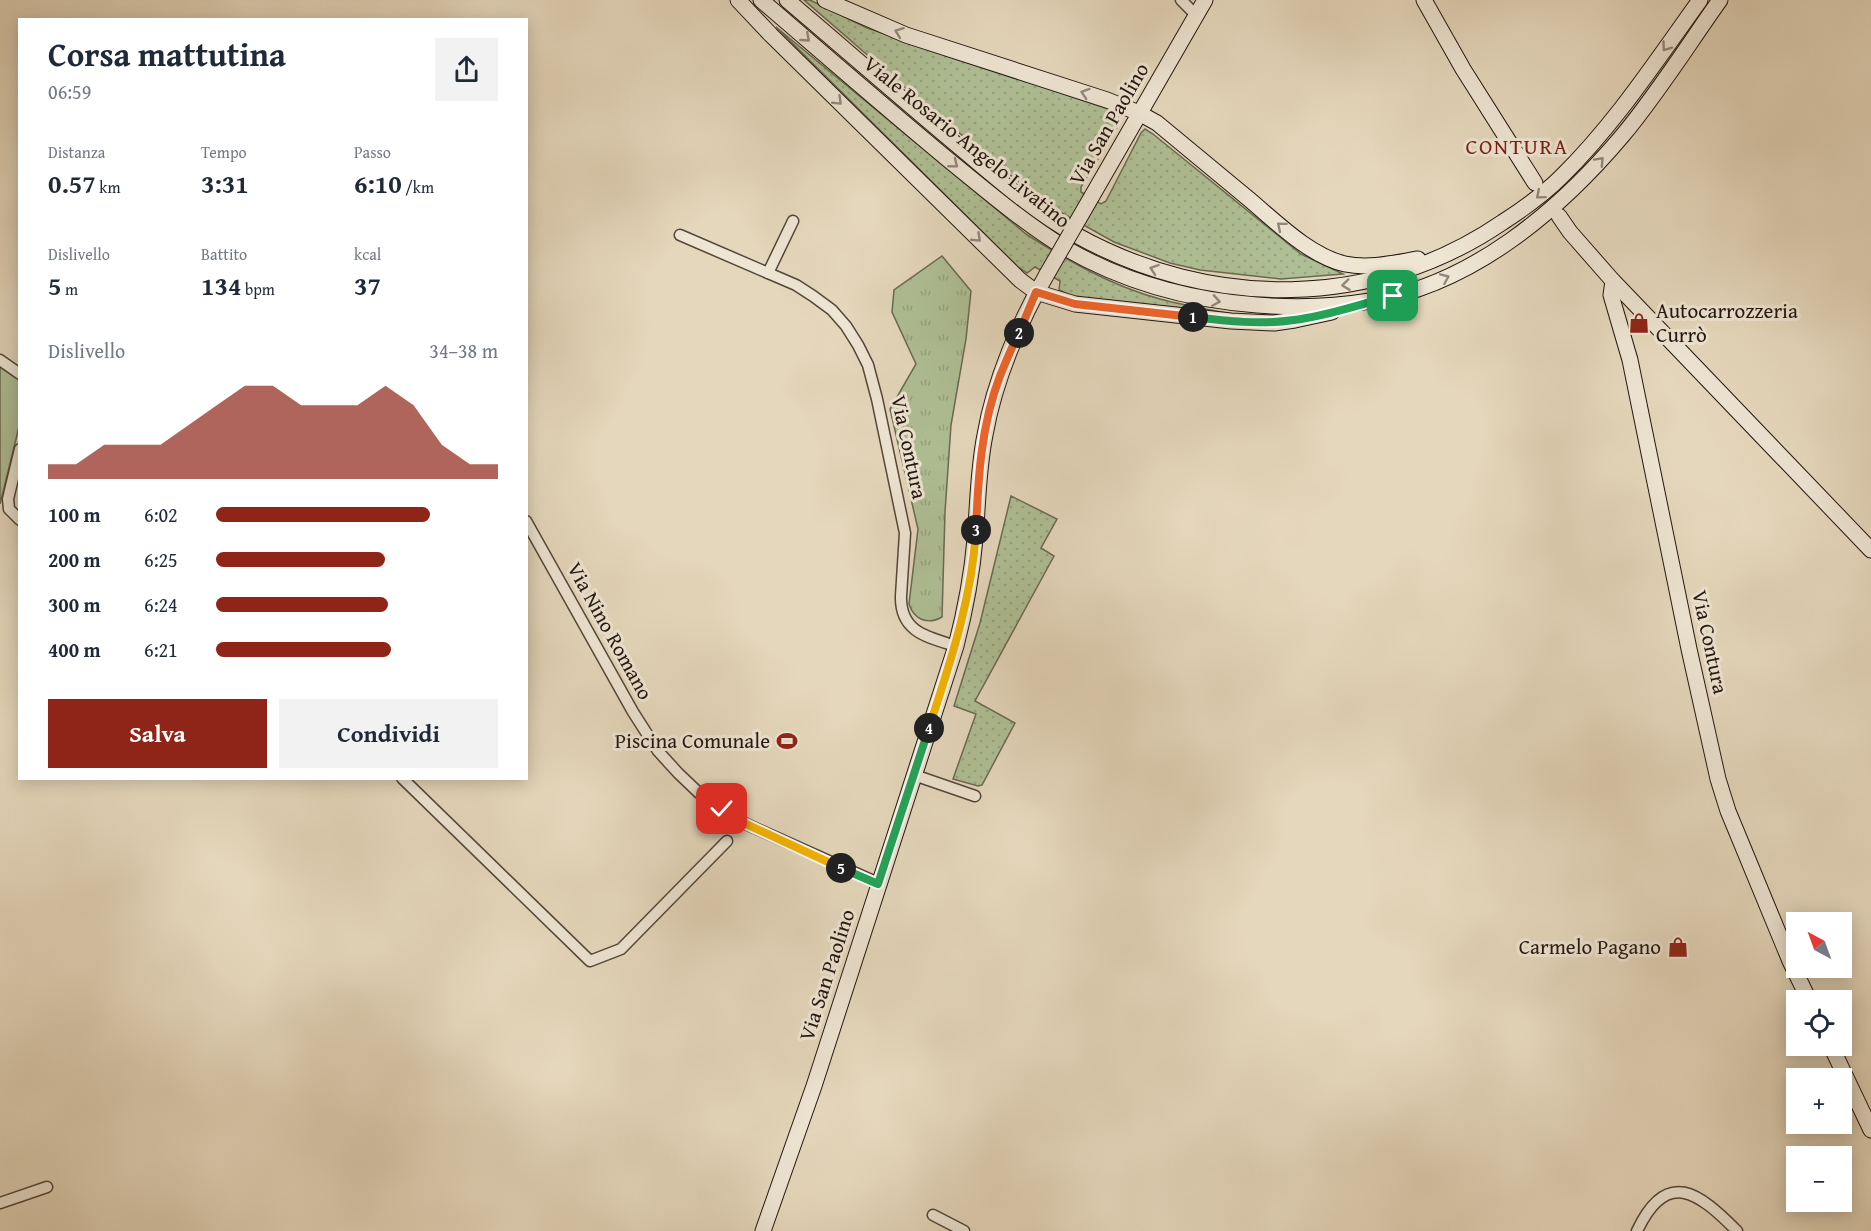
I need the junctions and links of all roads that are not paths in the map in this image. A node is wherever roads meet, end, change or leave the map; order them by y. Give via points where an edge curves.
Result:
1 (738, 0) edge
2 (761, 0) edge
3 (787, 0) edge
4 (825, 0) edge
5 (1180, 0) edge
6 (1205, 0) edge
7 (1424, 0) edge
8 (1700, 0) edge
9 (1720, 0) edge
10 (1196, 15) junction
11 (1139, 113) junction
12 (1536, 183) dead end
13 (1559, 216) dead end
14 (793, 221) dead end
15 (680, 235) dead end
16 (1453, 252) junction
17 (768, 273) junction
18 (1613, 281) junction
19 (1036, 292) junction
20 (1370, 301) junction
21 (0, 360) edge
22 (18, 373) edge
23 (18, 457) edge
24 (18, 518) edge
25 (528, 525) edge
26 (1871, 550) edge
27 (956, 646) junction
28 (914, 775) junction
29 (404, 780) edge
30 (975, 796) dead end
31 (727, 842) dead end
32 (878, 884) junction
33 (1804, 990) edge
34 (1836, 1056) edge
35 (1871, 1130) edge
36 (47, 1187) dead end
37 (0, 1203) edge
38 (933, 1215) dead end
39 (763, 1231) edge
40 (964, 1231) edge
41 (1637, 1231) edge
42 (1737, 1231) edge

1 -> 19 street
2 -> 20 street, Viale Rosario Angelo Livatino via 1031,226 1103,267 1165,291 1232,303 1294,307
16 -> 3 street, Viale Rosario Angelo Livatino via 1367,282 1294,290 1234,287 1140,265 1074,234 1039,211
11 -> 4 street via 906,35
5 - 10 street
6 - 10 street, Via San Paolino
7 - 12 street
8 -> 16 street, Viale Rosario Angelo Livatino via 1610,124 1559,179 1490,232
20 -> 9 street, Viale Rosario Angelo Livatino via 1423,287 1463,270 1535,222 1624,134
10 - 11 street, Via San Paolino
16 -> 11 street via 1387,265 1345,264 1332,259 1292,235 1157,123
11 - 19 street, Via San Paolino, bridge
13 - 18 street
14 - 17 street
15 - 17 street, Via Contura
17 - 27 street, Via Contura via 796,285 832,310 858,345 877,399 905,533 900,607 916,631
18 - 26 street
18 - 33 street, Via Contura via 1611,294 1630,360 1718,779
19 - 20 street via 1075,304 1242,322 1294,320
19 - 27 street, Via San Paolino via 1000,377 985,434 971,576
21 - 22 street
23 - 24 street via 8,498 9,509
25 - 32 street, Via Nino Romano via 633,712 658,752 678,773 699,793 746,824
27 - 28 street, Via San Paolino
28 - 30 street
28 - 32 street, Via San Paolino
29 - 31 street via 590,961 621,948
32 - 39 street, Via San Paolino
34 - 35 street
36 - 37 street
38 - 40 street
41 - 42 street via 1659,1198 1678,1192 1704,1200

